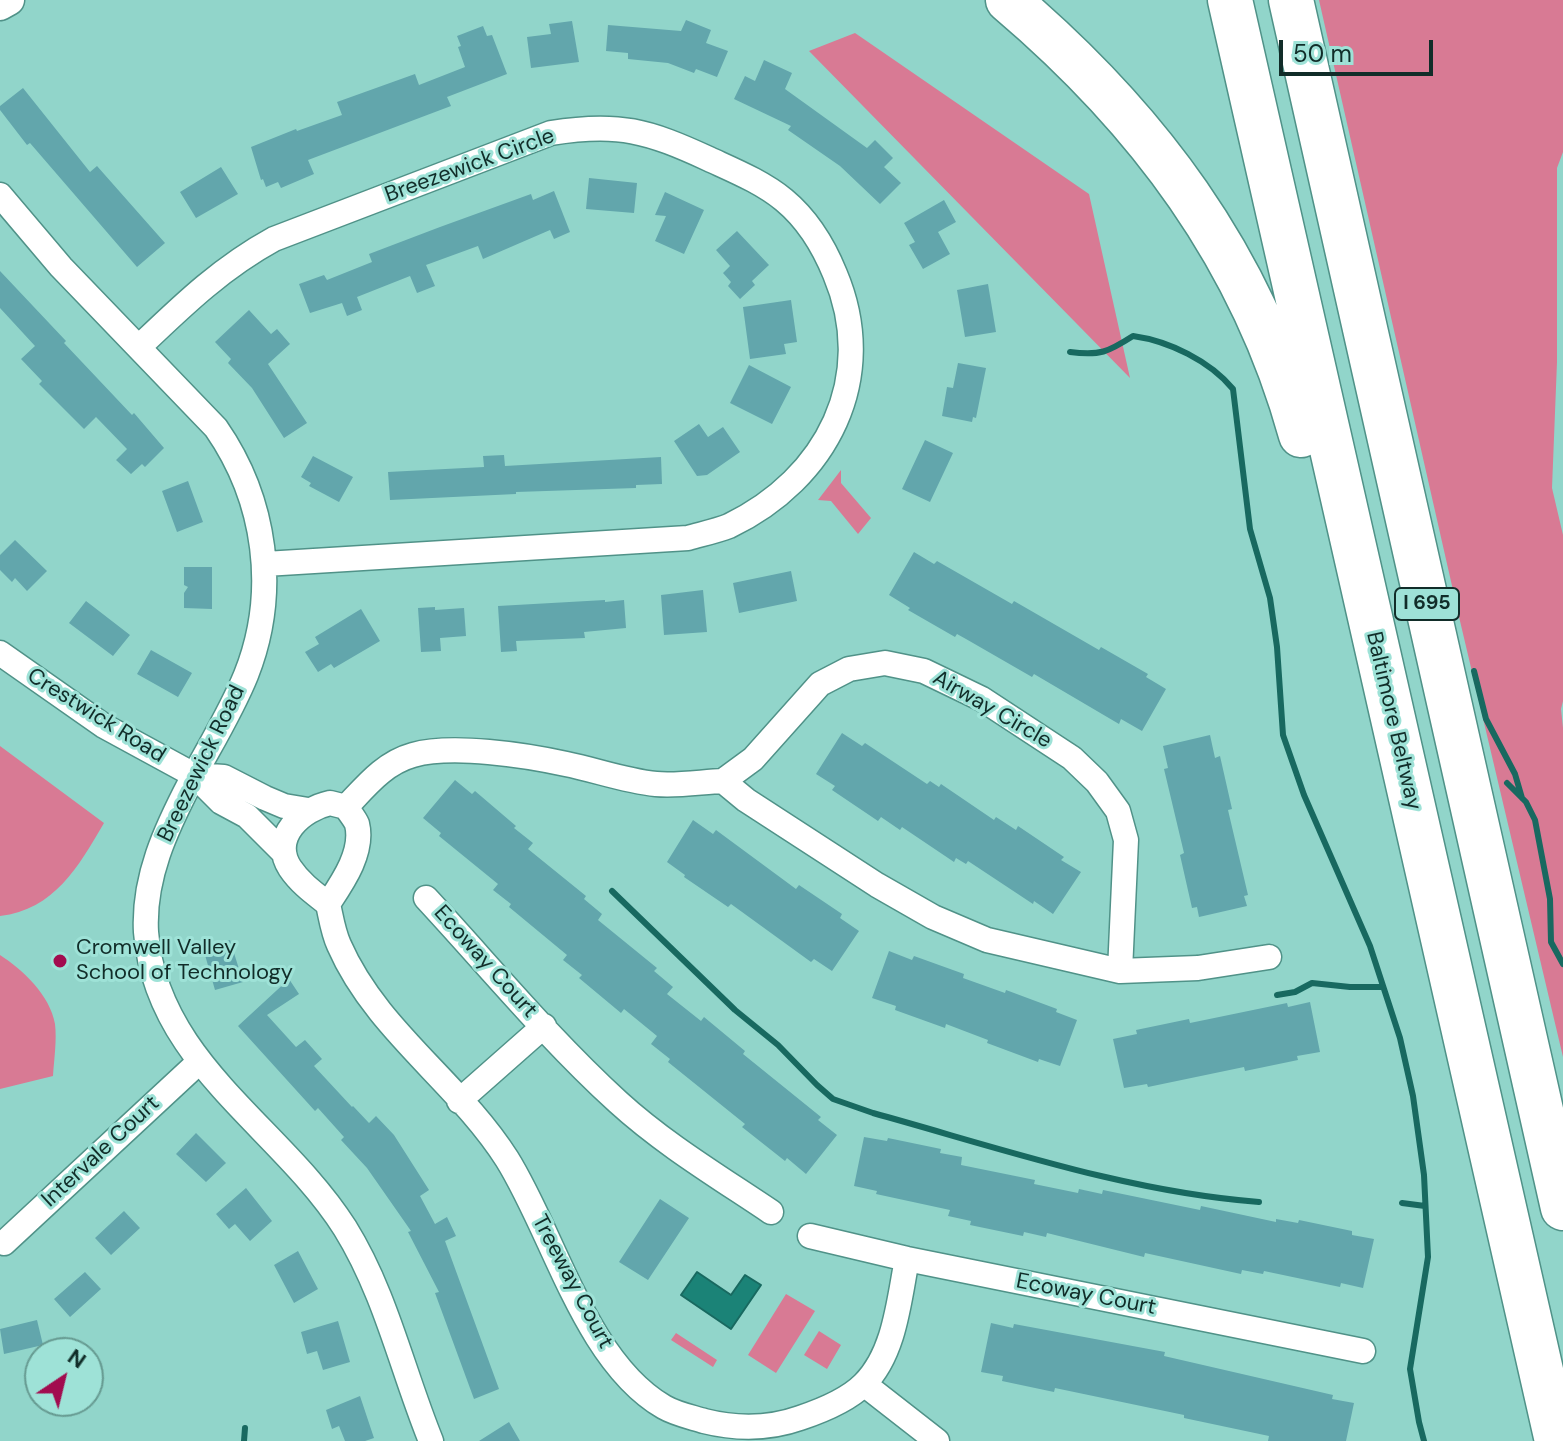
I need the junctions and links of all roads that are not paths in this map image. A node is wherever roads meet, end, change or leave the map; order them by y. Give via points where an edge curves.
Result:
1 (9, 0) edge
2 (1008, 0) edge
3 (1230, 0) edge
4 (1291, 0) edge
5 (0, 5) edge
6 (0, 195) edge
7 (139, 347) junction
8 (265, 564) junction
9 (0, 653) edge
10 (194, 775) junction
11 (723, 781) junction
12 (346, 807) junction
13 (308, 810) junction
14 (284, 853) junction
15 (426, 898) dead end
16 (328, 904) junction
17 (1438, 917) junction
18 (1269, 957) dead end
19 (1120, 971) junction
20 (544, 1026) junction
21 (199, 1062) junction
22 (459, 1101) junction
23 (1563, 1208) edge
24 (771, 1212) dead end
25 (810, 1236) dead end
26 (4, 1243) dead end
27 (907, 1259) junction
28 (1363, 1351) dead end
29 (864, 1384) junction
30 (431, 1441) edge
31 (937, 1441) edge
32 (1557, 1441) edge

1 - 5 street
2 - 17 highway via 1074,58 1149,141 1205,217 1258,315 1281,368
3 - 17 highway, Baltimore Beltway / I 695
4 - 23 highway, I 695
6 - 7 street, Breezewick Road
7 - 8 street, Breezewick Road via 232,451 252,499
7 - 8 street, Breezewick Circle via 210,280 274,239 551,133 589,127 667,140 749,177 784,200 828,256 844,294 851,338 848,381 837,421 817,455 790,485 727,527 688,538
8 - 10 street, Breezewick Road via 261,624 247,672
9 - 10 street, Crestwick Road via 104,726
10 - 13 street, Crestwick Road via 224,777 284,806
10 - 14 street, Crestwick Road
10 - 21 street, Breezewick Road via 154,865 146,931 170,1017
11 - 12 street via 657,785 564,763 435,751 387,767
11 - 19 street via 933,917 987,940
11 - 19 street, Airway Circle via 753,759 820,684 849,669 885,663 924,671 982,699 1072,758 1118,811 1126,840
12 - 13 street via 330,803
12 - 16 street via 357,824 357,842
13 - 14 street via 290,830
14 - 16 street via 299,879
15 - 20 street, Ecoway Court
16 - 22 street, Treeway Court via 338,943 352,969 404,1041
17 - 32 highway, Baltimore Beltway / I 695
18 - 19 street via 1198,968
20 - 22 street, Ecoway Court
20 - 24 street, Ecoway Court via 647,1126
21 - 26 street, Intervale Court
21 - 30 street, Breezewick Road via 344,1226 377,1289
22 - 29 street, Treeway Court via 506,1158 595,1334 621,1368 665,1408 722,1425 757,1427 815,1413
25 - 27 street, Ecoway Court
27 - 28 street, Ecoway Court
27 - 29 street, Treeway Court via 886,1347
29 - 31 street

